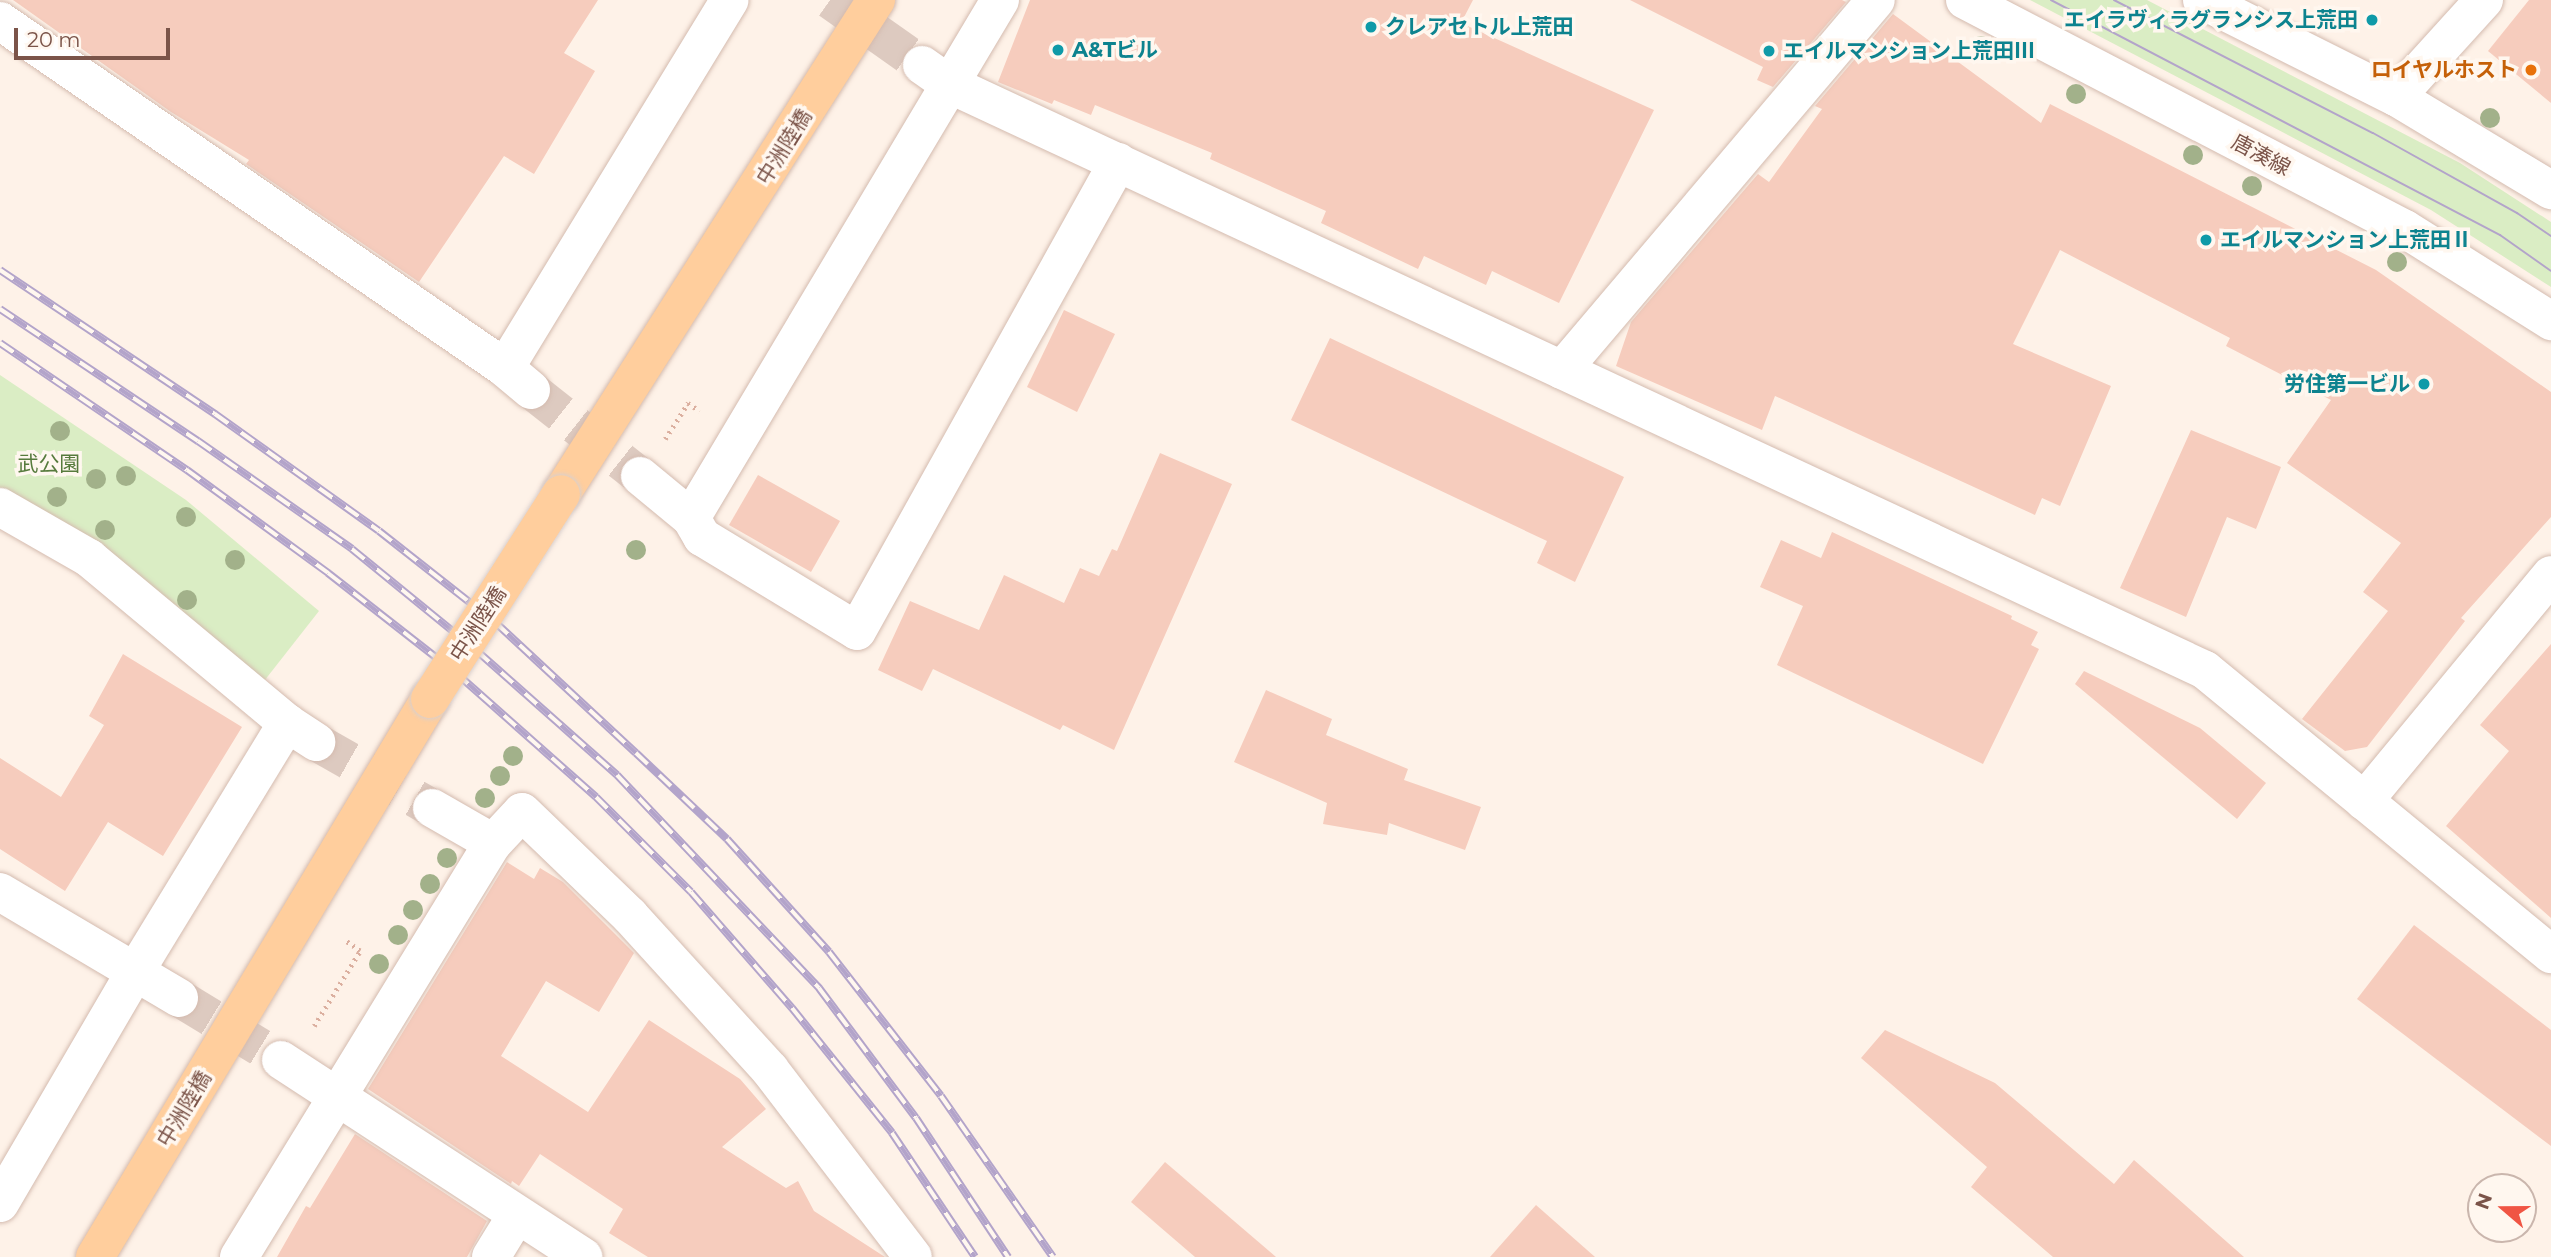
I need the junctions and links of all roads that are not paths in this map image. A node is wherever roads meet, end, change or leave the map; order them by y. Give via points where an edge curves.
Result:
1 (730, 0) edge
2 (876, 0) edge
3 (1000, 0) edge
4 (1876, 0) edge
5 (1965, 0) edge
6 (2202, 0) edge
7 (2484, 0) edge
8 (0, 21) edge
9 (936, 75) junction
10 (2396, 97) junction
11 (1118, 162) junction
12 (2551, 190) edge
13 (2551, 321) edge
14 (1562, 370) junction
15 (640, 477) tunnel mouth
16 (0, 507) edge
17 (691, 518) junction
18 (2551, 575) edge
19 (2364, 801) junction
20 (432, 808) tunnel mouth
21 (493, 843) junction
22 (0, 892) edge
23 (2551, 954) edge
24 (135, 972) junction
25 (179, 998) tunnel mouth
26 (281, 1060) tunnel mouth
27 (340, 1095) junction
28 (0, 1203) edge
29 (516, 1216) junction
30 (95, 1257) edge
31 (239, 1257) edge
32 (491, 1257) edge
33 (583, 1257) edge
34 (913, 1257) edge

1 - 8 street via 518,379
2 - 30 main road, 中洲陸橋, bridge via 430,699
3 - 9 street
4 - 14 street
5 - 13 street, 唐湊線 via 2405,229
6 - 10 street
7 - 10 street
9 - 11 street
9 - 17 street
10 - 12 street
11 - 14 street
11 - 17 street via 857,631 702,537
14 - 19 street via 2205,670
15 - 17 street
16 - 24 street via 89,558 301,732
18 - 19 street
19 - 23 street
20 - 21 street
21 - 27 street
21 - 34 street via 522,812 630,916 770,1070
22 - 24 street
24 - 25 street
24 - 28 street
26 - 27 street
27 - 29 street
27 - 31 street
29 - 32 street
29 - 33 street

